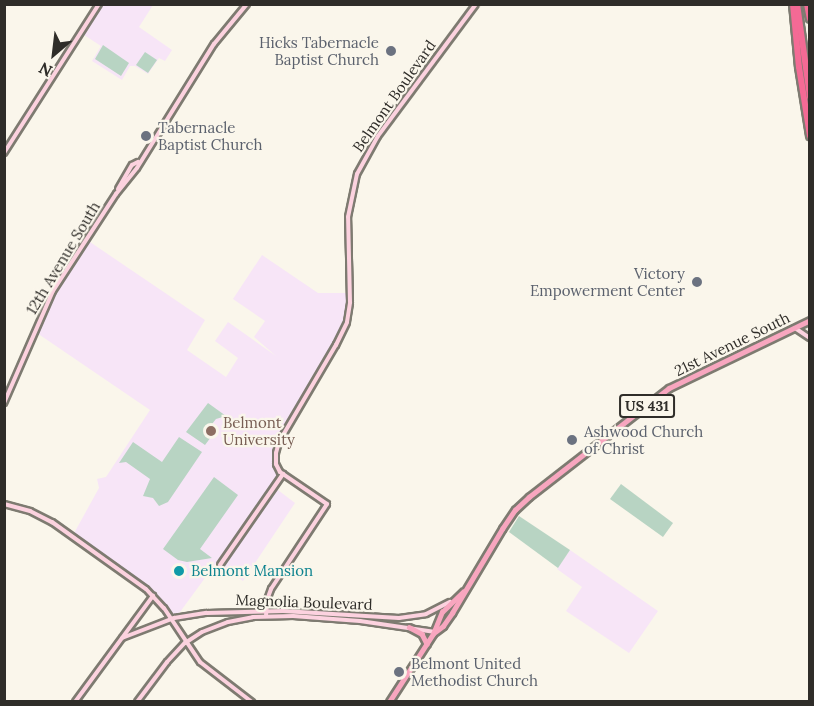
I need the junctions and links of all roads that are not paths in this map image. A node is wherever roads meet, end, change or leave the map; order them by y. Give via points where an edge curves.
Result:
1 (99, 4) edge
2 (247, 4) edge
3 (476, 4) edge
4 (795, 4) edge
5 (807, 4) edge
6 (810, 19) edge
7 (806, 99) edge
8 (810, 126) edge
9 (810, 136) edge
10 (4, 153) edge
11 (810, 320) edge
12 (795, 328) junction
13 (810, 338) edge
14 (4, 403) edge
15 (283, 474) junction
16 (4, 504) edge
17 (220, 565) dead end
18 (463, 592) junction
19 (153, 596) junction
20 (450, 602) junction
21 (266, 610) junction
22 (266, 616) junction
23 (171, 619) junction
24 (409, 627) junction
25 (435, 632) junction
26 (122, 638) junction
27 (185, 643) junction
28 (427, 644) junction
29 (75, 702) edge
30 (137, 702) edge
31 (252, 702) edge
32 (389, 702) edge

1 - 10 main road
2 - 14 main road, 12th Avenue South via 214,44 47,302
3 - 15 main road, Belmont Boulevard via 380,133 357,174 348,217 347,320 278,444 276,461
4 - 7 highway
5 - 6 highway
7 - 8 highway
7 - 9 highway
11 - 12 main road, 21st Avenue South / US 431
12 - 13 main road
12 - 18 main road, 21st Avenue South / US 431 via 669,388 529,497 515,510
15 - 17 main road
15 - 21 main road via 327,504 271,589
16 - 19 main road via 52,522
18 - 20 main road, 21st Avenue South / US 431
18 - 25 main road, 21st Avenue South / US 431 via 443,626
19 - 23 main road
19 - 26 main road
20 - 21 main road, Magnolia Boulevard via 419,615 393,618
20 - 25 main road, 21st Avenue South / US 431 via 435,623
21 - 22 main road
21 - 23 main road, Magnolia Boulevard via 220,611
22 - 24 main road, Magnolia Boulevard
22 - 27 main road, Magnolia Boulevard via 228,622
23 - 26 main road, Magnolia Boulevard
23 - 27 main road
24 - 25 main road, Magnolia Boulevard
24 - 28 main road via 422,634
25 - 28 main road, 21st Avenue South / US 431
26 - 29 main road
27 - 30 main road, Magnolia Boulevard
27 - 31 main road via 208,670
28 - 32 main road, 21st Avenue South / US 431

